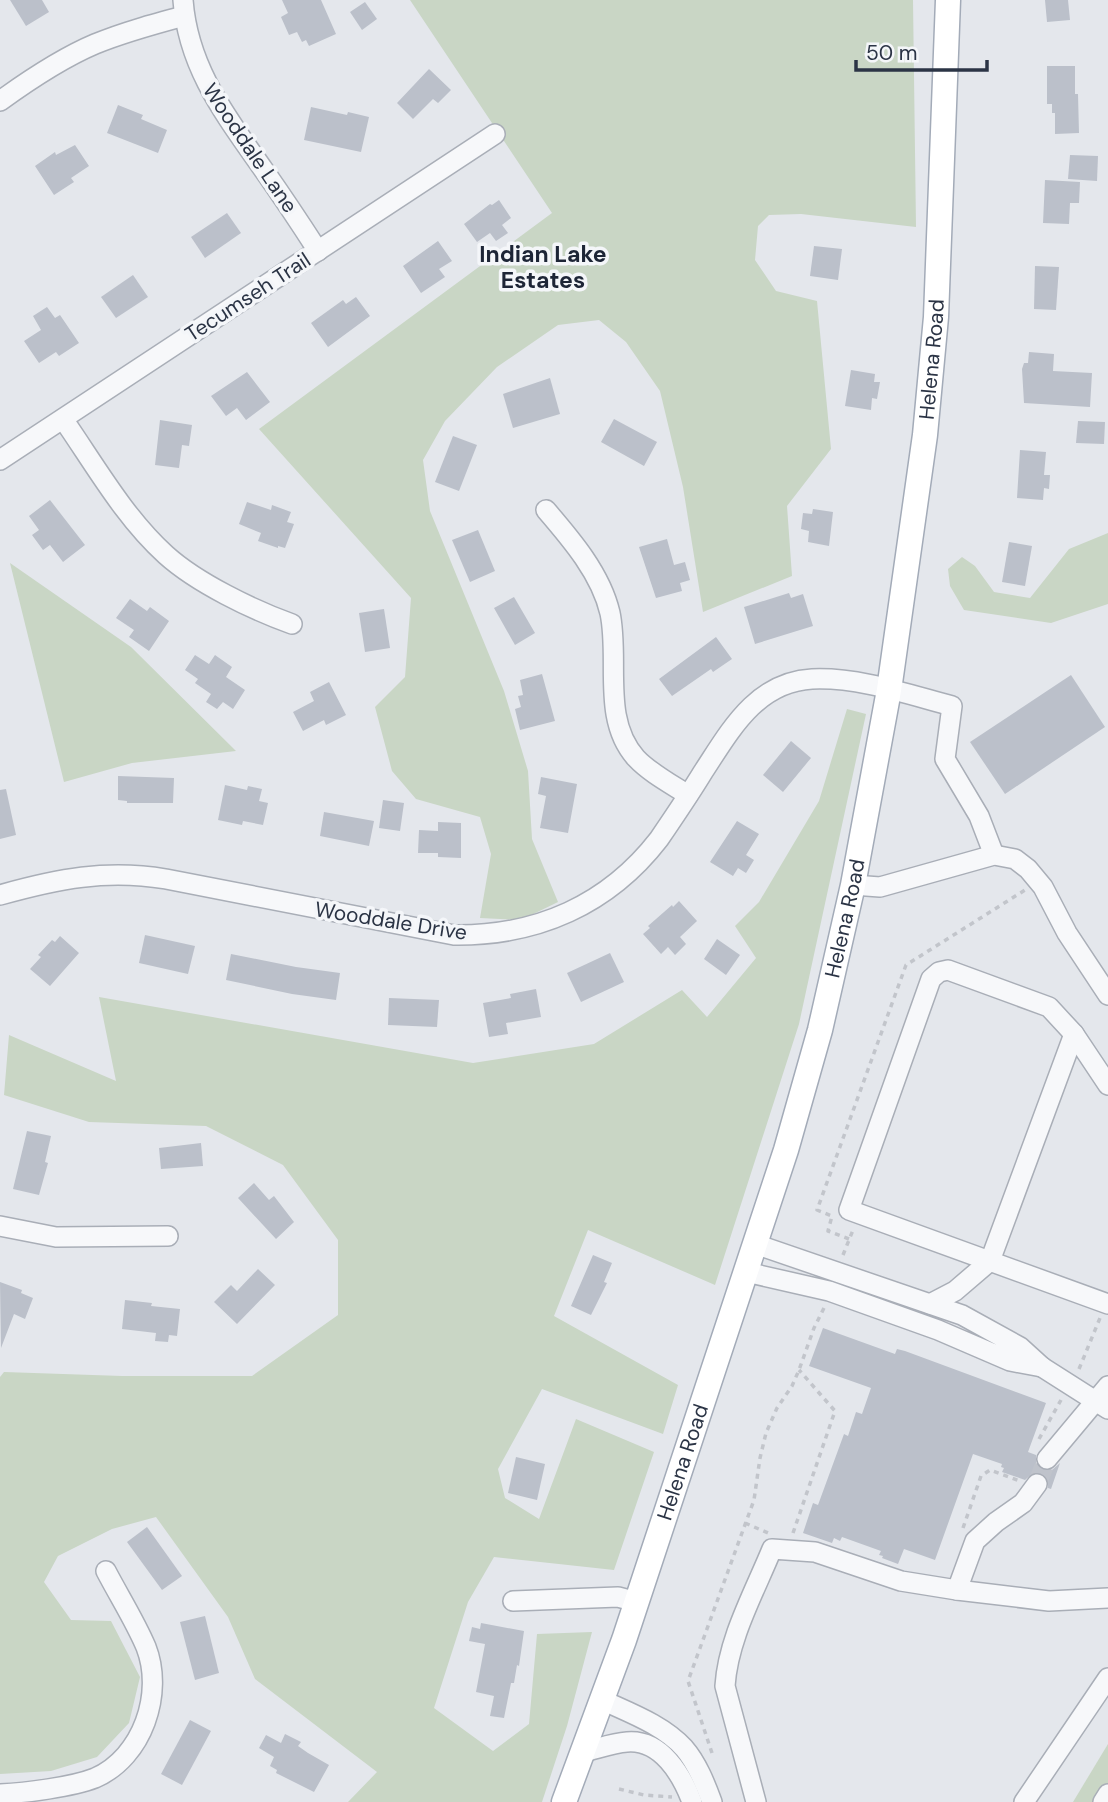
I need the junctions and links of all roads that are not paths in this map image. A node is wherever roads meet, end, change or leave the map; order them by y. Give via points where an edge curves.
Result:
1 (948, 0) edge
2 (184, 8) edge
3 (0, 101) edge
4 (495, 134) dead end
5 (318, 251) junction
6 (62, 419) junction
7 (0, 460) edge
8 (546, 510) dead end
9 (292, 624) dead end
10 (889, 690) junction
11 (688, 795) junction
12 (994, 855) junction
13 (853, 884) junction
14 (0, 895) edge
15 (1108, 995) edge
16 (1074, 1034) junction
17 (1108, 1085) edge
18 (0, 1226) edge
19 (168, 1236) dead end
20 (755, 1244) junction
21 (990, 1261) junction
22 (746, 1272) junction
23 (1107, 1303) edge
24 (930, 1304) junction
25 (1042, 1367) junction
26 (1104, 1399) edge
27 (1042, 1453) tunnel mouth
28 (1030, 1482) tunnel mouth
29 (106, 1571) dead end
30 (957, 1590) junction
31 (1108, 1598) edge
32 (513, 1601) dead end
33 (637, 1601) junction
34 (1108, 1678) edge
35 (602, 1700) junction
36 (583, 1752) junction
37 (0, 1794) edge
38 (1108, 1794) edge
39 (690, 1796) edge
40 (564, 1802) edge
41 (712, 1802) edge
42 (756, 1802) edge
43 (1024, 1802) edge
44 (1103, 1802) edge

1 - 10 main road, Helena Road via 934,336 919,488
2 - 3 street via 71,56
2 - 5 street, Wooddale Lane via 203,78
4 - 5 street, Tecumseh Trail
5 - 6 street, Tecumseh Trail
6 - 7 street, Tecumseh Trail
6 - 9 street via 139,528 168,558 238,601
8 - 11 street via 572,540 608,607 615,706 626,744 637,759
10 - 11 street, Wooddale Drive via 812,679 766,694 741,716
10 - 12 street, Wooddale Drive via 953,706 945,759 979,816
10 - 13 main road, Helena Road
11 - 14 street, Wooddale Drive via 646,856 612,888 547,921 498,934 454,935 147,876 86,875
12 - 13 street via 880,887
12 - 15 street via 1014,859 1034,875
13 - 20 main road, Helena Road via 820,1030
16 - 17 street
16 - 21 street
16 - 21 street via 1049,1007 948,970 931,979 849,1210
18 - 19 street via 56,1237
20 - 22 main road, Helena Road
20 - 24 street
21 - 23 street
21 - 24 street via 955,1291
22 - 25 street via 829,1291 1010,1361
22 - 33 main road, Helena Road
24 - 25 street via 1008,1340
25 - 26 street
26 - 27 street
28 - 30 street via 1023,1503 975,1541
29 - 37 street via 146,1648 154,1688 149,1716 116,1764 95,1778
30 - 31 street via 1049,1601
30 - 42 street via 901,1581 815,1552 772,1549 726,1667 725,1686
32 - 33 street via 618,1597
33 - 35 main road, Helena Road
34 - 43 street
35 - 36 main road, Helena Road
35 - 41 street via 663,1730 684,1748
36 - 39 street via 629,1742 649,1746 669,1760
36 - 40 main road, Helena Road
38 - 44 street

